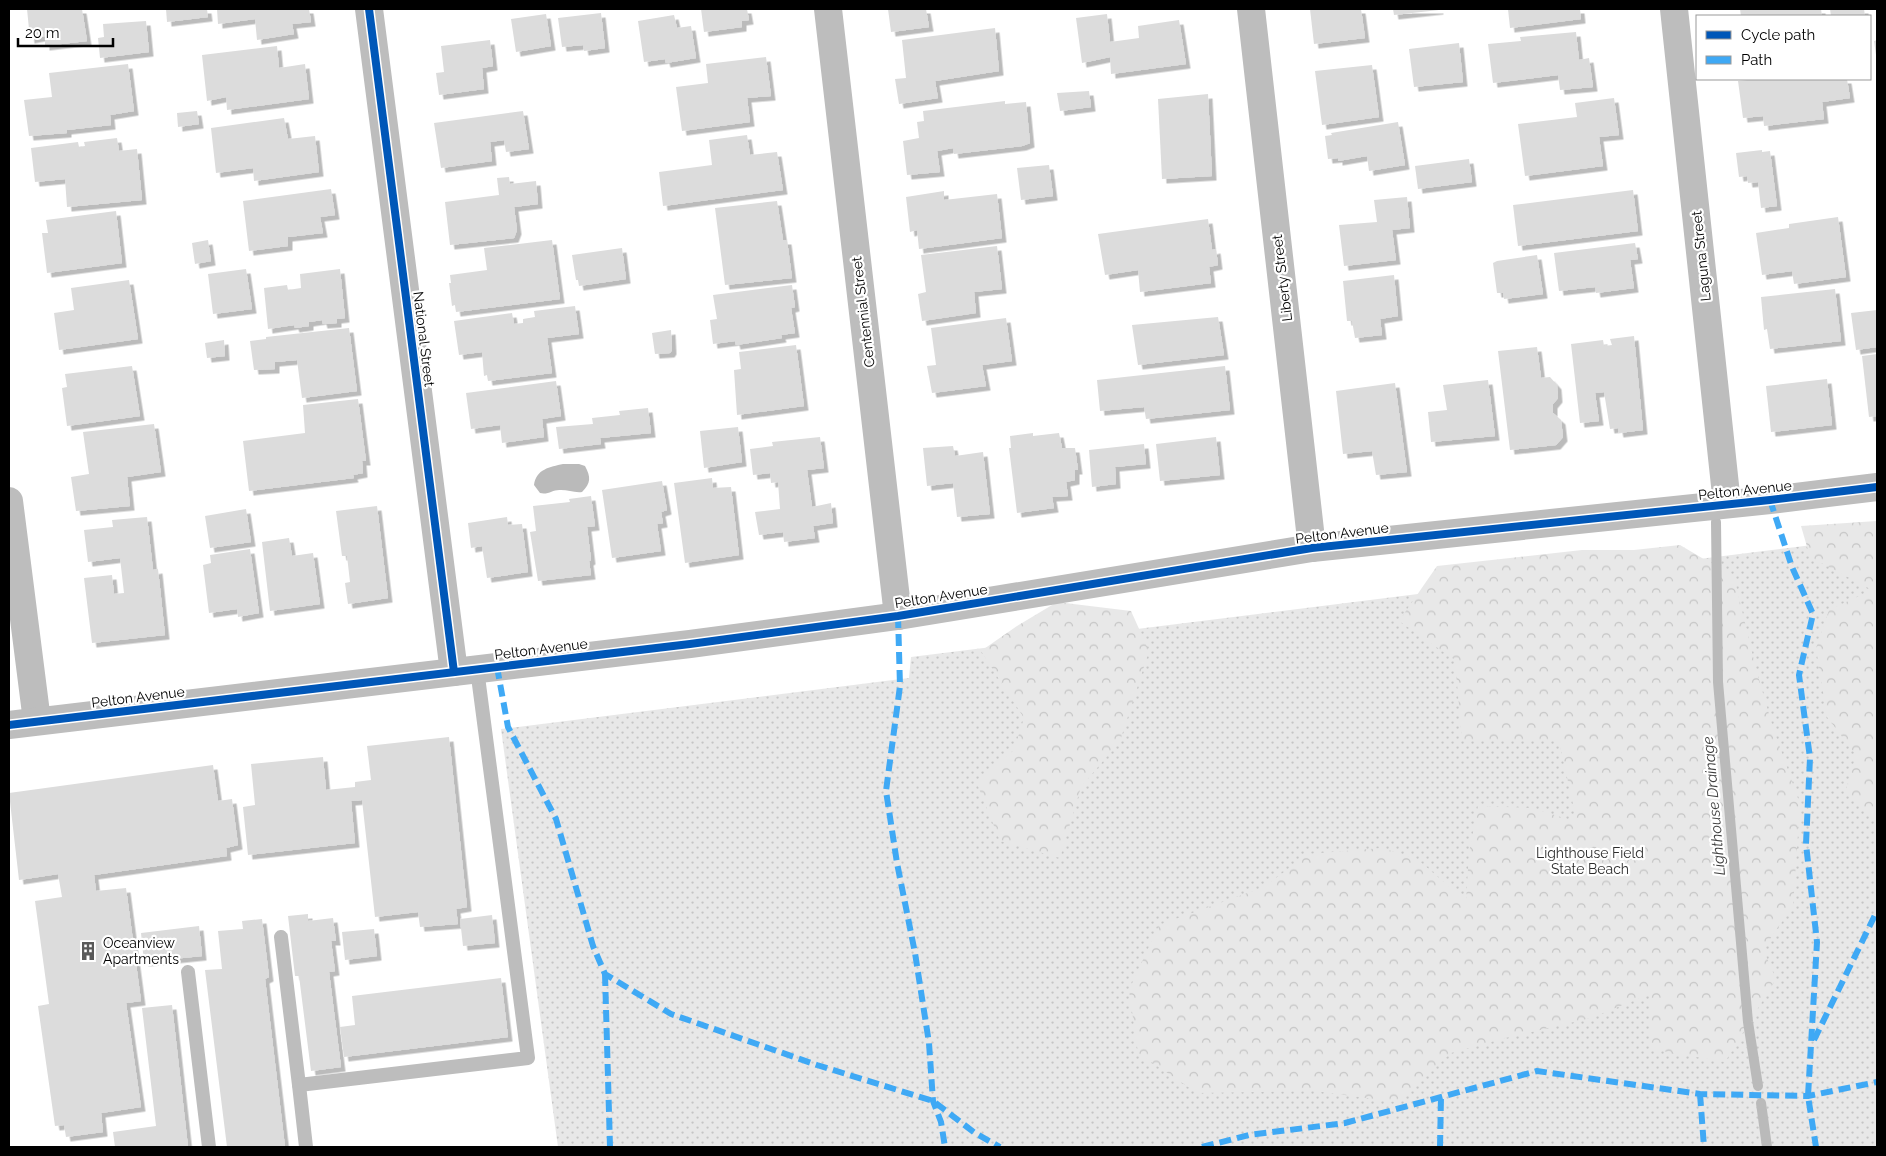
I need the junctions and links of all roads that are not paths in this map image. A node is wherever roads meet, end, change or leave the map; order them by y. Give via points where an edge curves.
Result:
1 (369, 9) edge
2 (828, 9) edge
3 (1251, 9) edge
4 (1674, 9) edge
5 (1877, 487) edge
6 (9, 501) edge
7 (1727, 504) junction
8 (1312, 548) junction
9 (898, 616) junction
10 (466, 671) junction
11 (37, 721) junction
12 (9, 724) edge
13 (281, 937) dead end
14 (188, 972) dead end
15 (299, 1085) junction
16 (209, 1147) edge
17 (306, 1147) edge

1 - 10 street, National Street
2 - 9 street, Centennial Street
3 - 8 street, Liberty Street
4 - 7 street, Laguna Street
5 - 7 street, Pelton Avenue
6 - 11 street
7 - 8 street, Pelton Avenue
8 - 9 street, Pelton Avenue
9 - 10 street, Pelton Avenue
10 - 11 street, Pelton Avenue
10 - 15 lane via 528,1058
11 - 12 street, Pelton Avenue
13 - 15 lane
14 - 16 lane
15 - 17 lane

